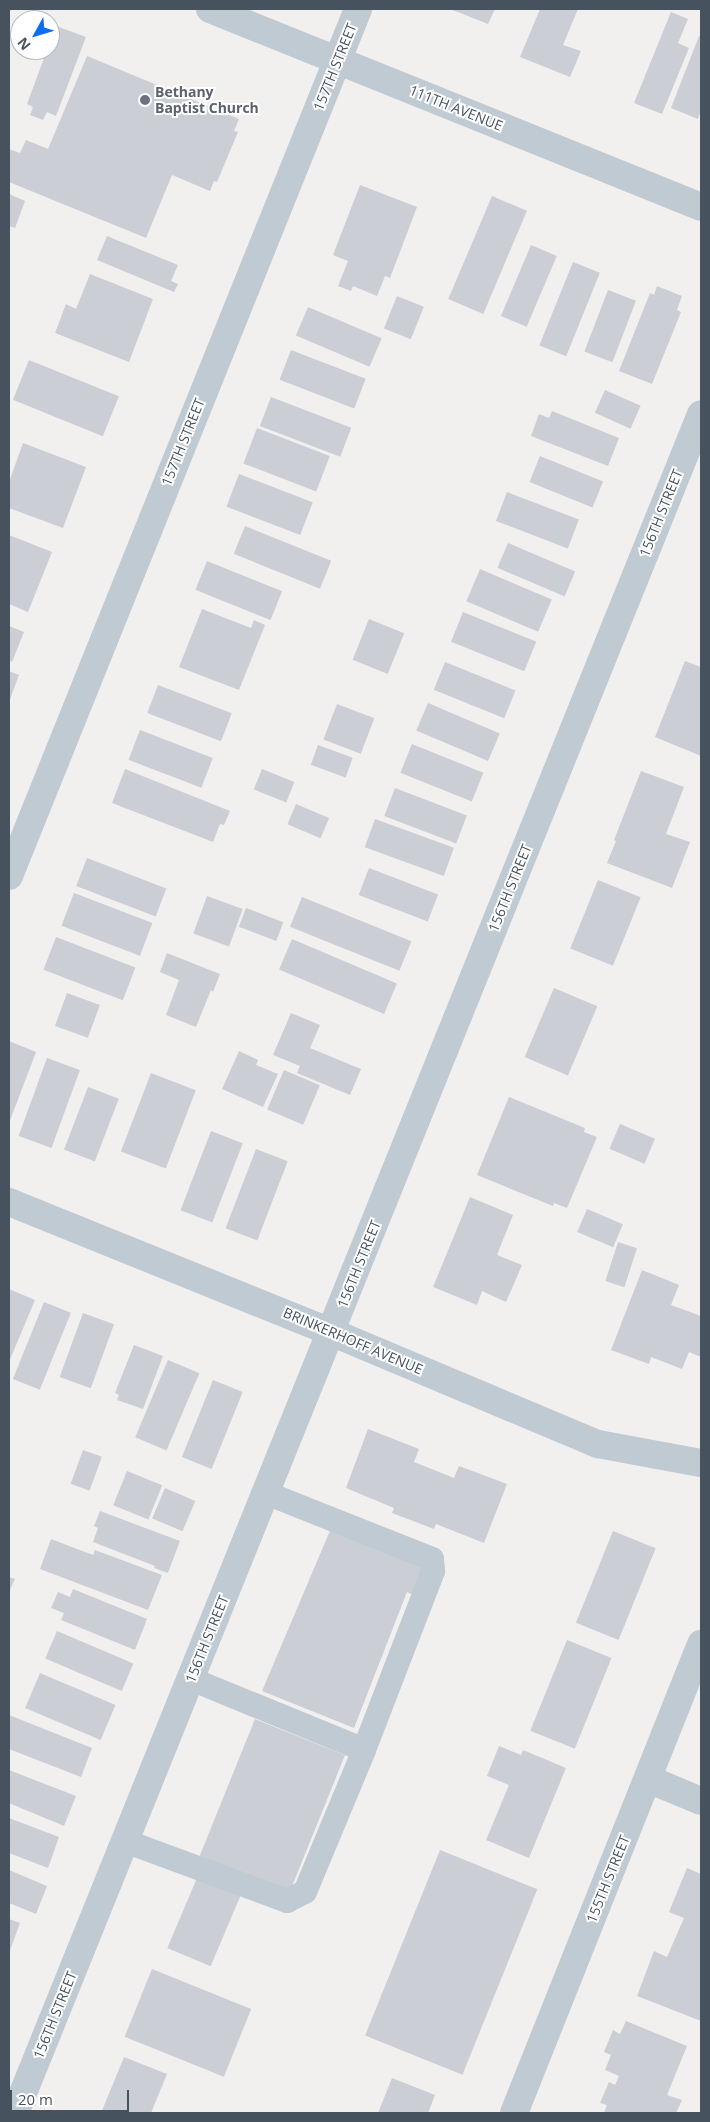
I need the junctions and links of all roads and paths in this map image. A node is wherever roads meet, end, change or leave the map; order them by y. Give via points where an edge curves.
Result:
1 (210, 9) edge
2 (358, 9) edge
3 (337, 60) junction
4 (701, 207) edge
5 (701, 414) edge
6 (9, 876) edge
7 (9, 1202) edge
8 (331, 1332) junction
9 (701, 1463) edge
10 (266, 1493) junction
11 (701, 1644) edge
12 (191, 1679) junction
13 (364, 1750) junction
14 (648, 1780) junction
15 (701, 1800) edge
16 (125, 1841) junction
17 (15, 2113) edge
18 (514, 2113) edge

1 - 3 street, 111TH AVENUE
2 - 3 street, 157TH STREET
3 - 4 street, 111TH AVENUE
3 - 6 street, 157TH STREET
5 - 8 street, 156TH STREET
7 - 8 street, BRINKERHOFF AVENUE
8 - 9 street, BRINKERHOFF AVENUE via 598,1444
8 - 10 street, 156TH STREET
10 - 12 street, 156TH STREET
10 - 13 lane via 432,1559 433,1571
11 - 14 street, 155TH STREET
12 - 13 lane
12 - 16 street, 156TH STREET
13 - 16 lane via 305,1892 287,1901
14 - 15 street
14 - 18 street, 155TH STREET
16 - 17 street, 156TH STREET

